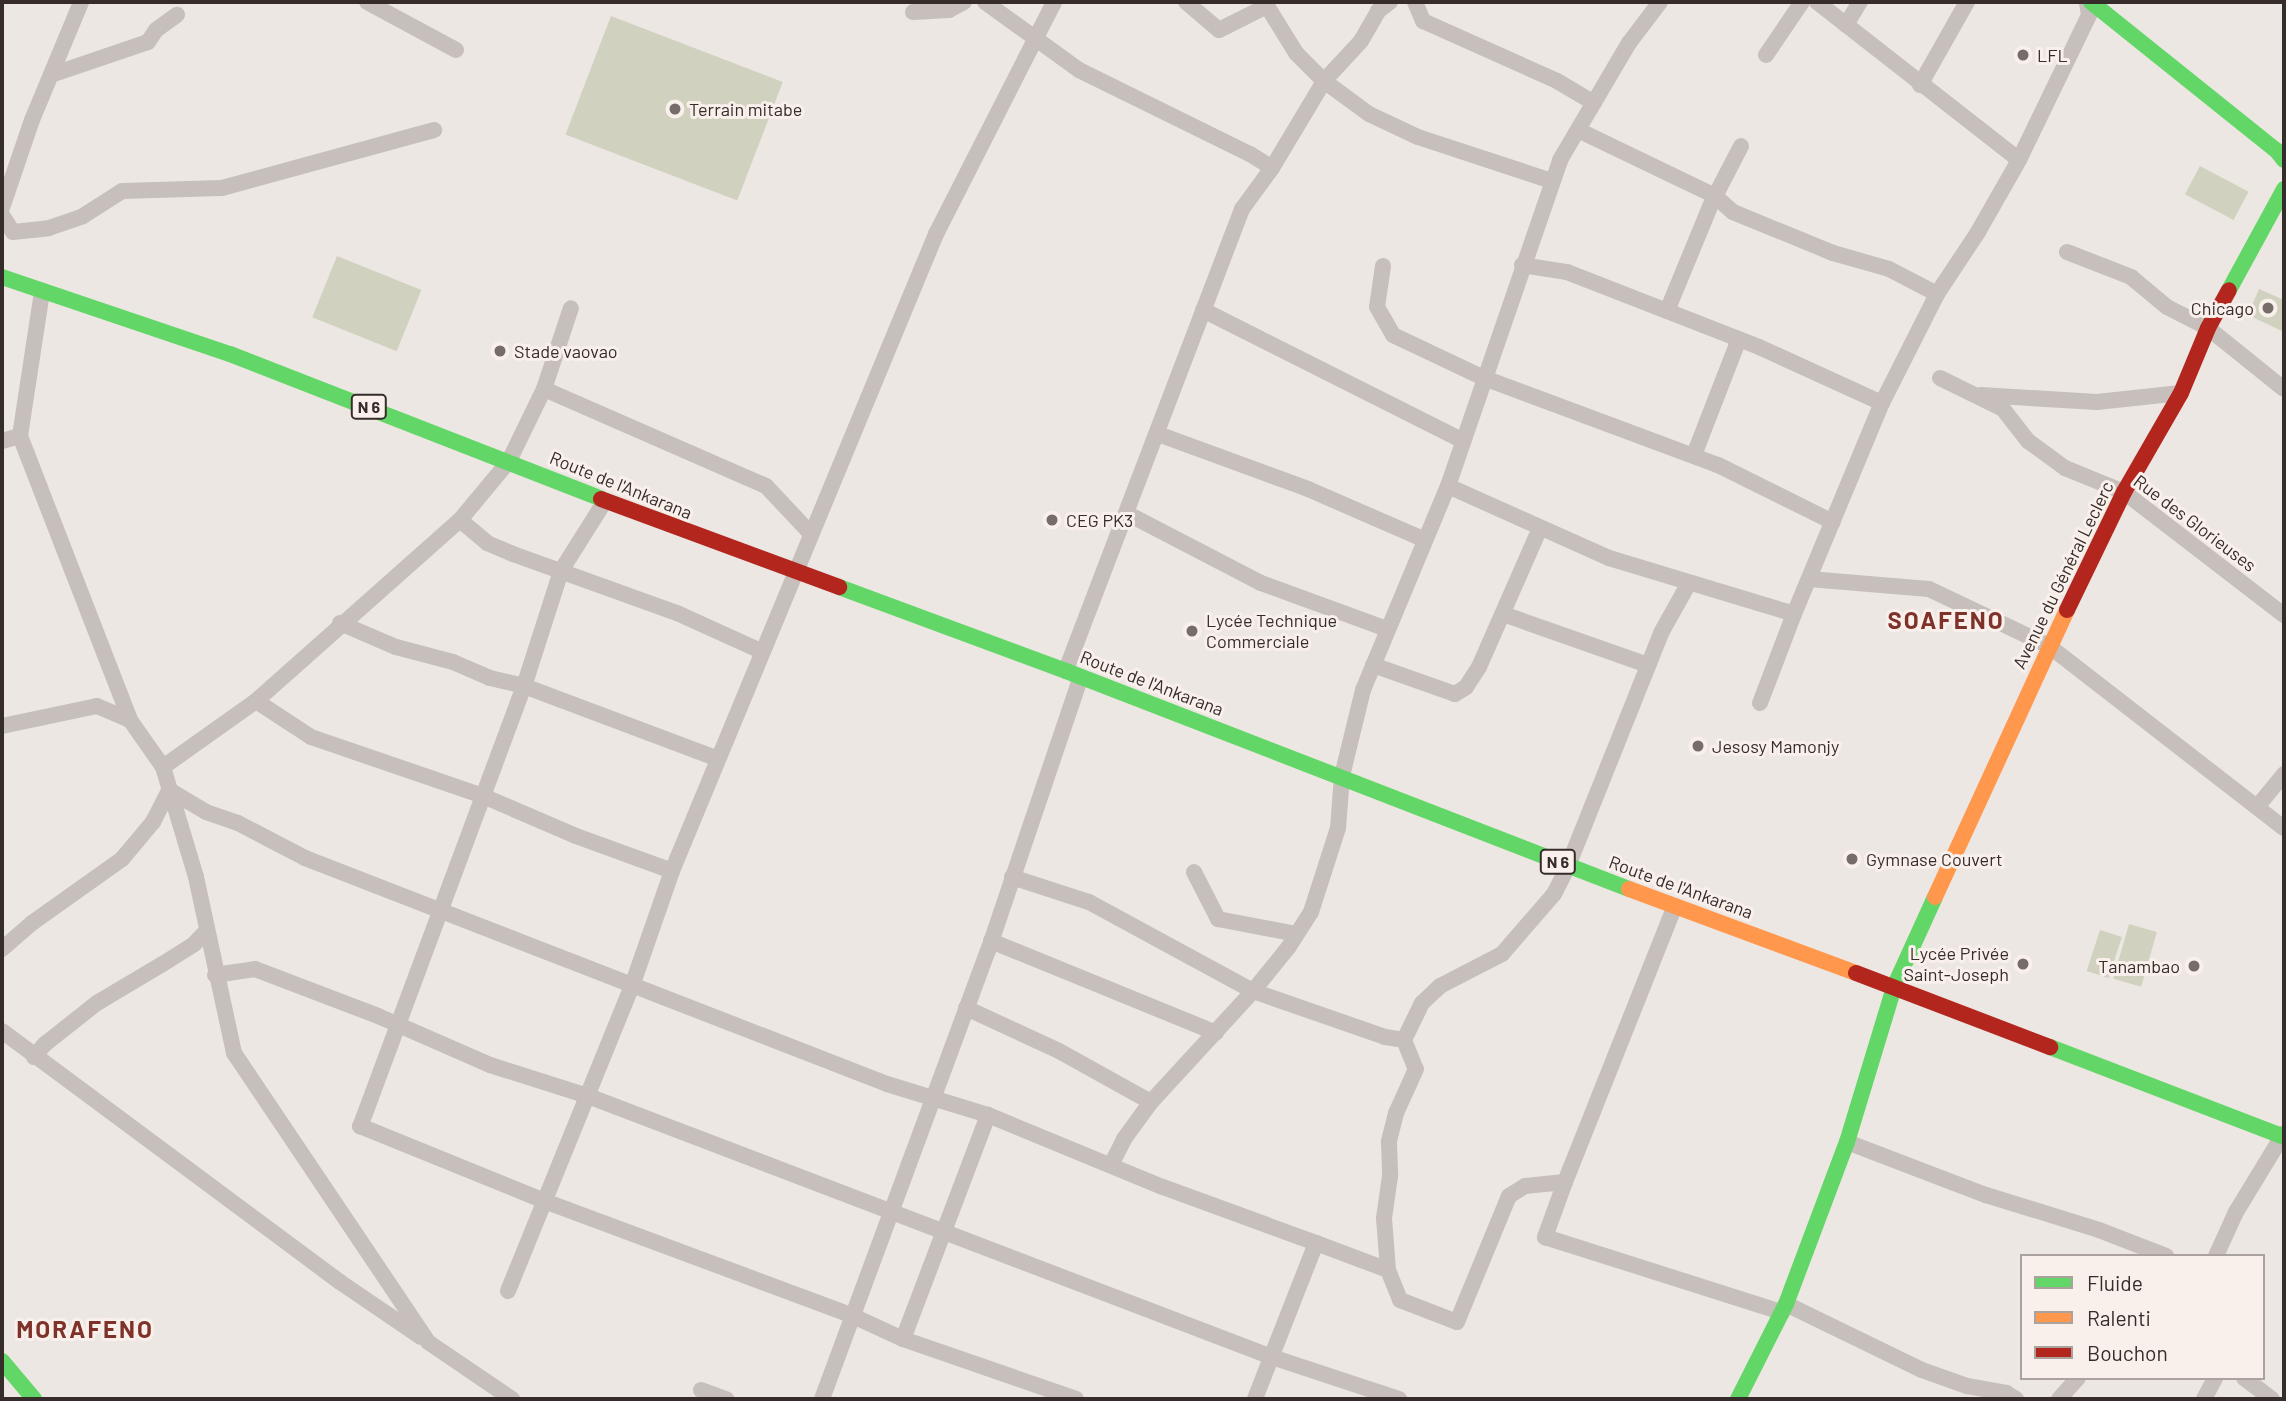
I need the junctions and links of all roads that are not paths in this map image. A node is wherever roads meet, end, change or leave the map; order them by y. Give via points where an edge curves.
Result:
1 (81, 2) edge
2 (366, 2) edge
3 (964, 2) edge
4 (985, 2) edge
5 (1054, 2) edge
6 (1186, 2) edge
7 (1391, 2) edge
8 (1415, 2) edge
9 (1660, 2) edge
10 (1802, 2) edge
11 (1817, 2) edge
12 (1860, 2) edge
13 (1967, 2) edge
14 (2089, 2) edge
15 (913, 12) dead end
16 (177, 15) dead end
17 (1423, 21) junction
18 (1846, 25) junction
19 (1037, 39) junction
20 (456, 50) dead end
21 (1766, 55) dead end
22 (51, 75) junction
23 (1324, 81) junction
24 (1920, 85) junction
25 (1594, 103) junction
26 (434, 130) dead end
27 (1578, 131) junction
28 (1741, 146) dead end
29 (2282, 150) edge
30 (2019, 160) junction
31 (1272, 168) junction
32 (1552, 181) junction
33 (2284, 189) edge
34 (1714, 196) junction
35 (2, 208) edge
36 (2, 215) edge
37 (2067, 252) dead end
38 (1522, 265) junction
39 (1383, 266) dead end
40 (2, 277) edge
41 (43, 292) junction
42 (1937, 294) junction
43 (571, 308) dead end
44 (1203, 310) junction
45 (1667, 311) junction
46 (2208, 328) junction
47 (1739, 339) junction
48 (1484, 378) junction
49 (1940, 378) dead end
50 (544, 389) junction
51 (2284, 389) edge
52 (2181, 393) junction
53 (1979, 396) junction
54 (1882, 403) junction
55 (1158, 435) junction
56 (7, 439) edge
57 (1463, 441) junction
58 (1694, 455) junction
59 (509, 461) junction
60 (1448, 486) junction
61 (2124, 492) junction
62 (605, 500) junction
63 (1128, 514) junction
64 (460, 520) junction
65 (1833, 522) junction
66 (1541, 528) junction
67 (811, 534) junction
68 (1423, 539) junction
69 (561, 571) junction
70 (795, 572) junction
71 (1809, 579) junction
72 (1689, 583) junction
73 (1503, 614) junction
74 (1794, 614) junction
75 (2284, 615) edge
76 (340, 623) junction
77 (1387, 629) junction
78 (2049, 646) junction
79 (763, 652) junction
80 (1373, 665) junction
81 (1648, 665) junction
82 (1074, 674) junction
83 (524, 686) junction
84 (256, 701) junction
85 (1760, 703) dead end
86 (130, 719) junction
87 (2, 726) edge
88 (718, 759) junction
89 (163, 766) junction
90 (2284, 774) edge
91 (1342, 776) junction
92 (169, 790) junction
93 (484, 796) junction
94 (2257, 807) junction
95 (2284, 828) edge
96 (1568, 866) junction
97 (672, 871) junction
98 (1194, 872) dead end
99 (1012, 877) junction
100 (1675, 906) junction
101 (440, 909) junction
102 (206, 931) junction
103 (1297, 934) junction
104 (991, 941) junction
105 (2, 949) edge
106 (215, 975) junction
107 (633, 983) junction
108 (1894, 987) junction
109 (1253, 990) junction
110 (966, 1008) junction
111 (396, 1024) junction
112 (2, 1031) edge
113 (1216, 1033) junction
114 (1404, 1040) junction
115 (34, 1057) junction
116 (587, 1096) junction
117 (932, 1098) junction
118 (1151, 1102) junction
119 (988, 1115) junction
120 (2284, 1135) edge
121 (1847, 1142) junction
122 (1111, 1165) junction
123 (1565, 1182) junction
124 (547, 1202) junction
125 (890, 1212) junction
126 (944, 1230) junction
127 (1316, 1243) junction
128 (2161, 1254) edge
129 (2217, 1254) edge
130 (1388, 1269) junction
131 (508, 1291) dead end
132 (1784, 1308) junction
133 (853, 1316) junction
134 (902, 1339) junction
135 (428, 1342) junction
136 (1272, 1357) junction
137 (2, 1361) edge
138 (2076, 1380) edge
139 (2208, 1380) edge
140 (2247, 1380) edge
141 (701, 1390) dead end
142 (34, 1399) edge
143 (512, 1399) edge
144 (726, 1399) edge
145 (822, 1399) edge
146 (1076, 1399) edge
147 (1255, 1399) edge
148 (1399, 1399) edge
149 (1738, 1399) edge
150 (2016, 1399) edge
151 (2059, 1399) edge
152 (2204, 1399) edge
153 (2272, 1399) edge

1 - 22 street
2 - 20 street
3 - 15 street via 949,10
4 - 19 street
5 - 19 street
6 - 23 street via 1219,30 1267,6 1296,53
7 - 17 street
7 - 23 street via 1378,11 1361,41
8 - 17 street
9 - 25 street via 1629,43
10 - 21 street
11 - 18 street
12 - 18 street
13 - 24 street
14 - 29 main road
14 - 30 street via 2089,15
16 - 22 street via 148,42
17 - 25 street via 1557,81
18 - 24 street
19 - 31 street via 1079,70
19 - 67 street via 936,234
22 - 35 street
23 - 31 street
23 - 32 street via 1368,114 1418,137
24 - 30 street
25 - 27 street
26 - 36 street via 222,188 122,191 83,216 49,228 13,232
27 - 32 street
27 - 34 street
28 - 34 street
30 - 42 street
31 - 44 street via 1242,209
32 - 38 street
33 - 46 main road, Avenue du Général Leclerc
34 - 42 street via 1733,212 1833,253 1889,269
34 - 45 street
37 - 46 street via 2131,277 2167,307
38 - 45 street via 1567,272
38 - 48 street
39 - 48 street via 1377,307 1392,335
40 - 41 main road, Route de l'Ankarana / N 6
41 - 56 street
41 - 59 main road, Route de l'Ankarana / N 6 via 230,354
42 - 54 street
43 - 50 street
44 - 55 street
44 - 57 street
45 - 47 street
46 - 51 street
46 - 52 main road, Avenue du Général Leclerc
47 - 54 street
47 - 58 street
48 - 57 street
48 - 58 street
49 - 53 street, Rue des Glorieuses
50 - 59 street
50 - 67 street via 766,485
52 - 53 street via 2097,402
52 - 61 main road, Avenue du Général Leclerc
53 - 61 street, Rue des Glorieuses via 2003,409 2028,441 2065,468
54 - 65 street
55 - 63 street
55 - 68 street via 1308,489
56 - 86 street
57 - 60 street
58 - 65 street
59 - 62 main road, Route de l'Ankarana / N 6
59 - 64 street
60 - 66 street
60 - 68 street
61 - 75 street, Rue des Glorieuses
61 - 78 main road, Avenue du Général Leclerc
62 - 69 street
62 - 70 main road, Route de l'Ankarana / N 6
63 - 77 street via 1261,583
63 - 82 street
64 - 69 street via 487,543
64 - 76 street
65 - 71 street
66 - 72 street via 1609,558
66 - 73 street
67 - 70 street
68 - 77 street
69 - 79 street via 677,613
69 - 83 street
70 - 79 street
70 - 82 main road, Route de l'Ankarana / N 6
71 - 74 street
71 - 78 street via 1930,589
72 - 74 street
72 - 81 street
73 - 80 street via 1479,667 1466,687 1455,694
73 - 81 street
74 - 85 street
76 - 83 street via 396,648
76 - 84 street
77 - 80 street
78 - 94 street
78 - 108 main road, Avenue du Général Leclerc
79 - 88 street
80 - 91 street
81 - 96 street
82 - 91 main road, Route de l'Ankarana / N 6
82 - 99 street
83 - 88 street
83 - 93 street
84 - 89 street
84 - 93 street via 310,737
86 - 87 street via 97,706
86 - 89 street
88 - 97 street
89 - 92 street
90 - 94 street
91 - 96 main road, Route de l'Ankarana / N 6
91 - 103 street via 1338,828 1311,912
92 - 101 street via 305,858
92 - 102 street
92 - 105 street via 153,821 122,859
93 - 97 street
93 - 101 street
94 - 95 street
96 - 100 main road, Route de l'Ankarana / N 6
96 - 114 street via 1554,894 1502,954 1440,986 1422,1003
97 - 107 street
98 - 103 street via 1219,919
99 - 104 street
99 - 109 street via 1089,902
100 - 108 main road, Route de l'Ankarana / N 6
100 - 123 street
101 - 107 street
101 - 111 street
102 - 106 street
102 - 115 street via 161,965 97,1003
103 - 109 street
104 - 110 street
104 - 113 street
106 - 111 street via 255,969
106 - 135 street via 234,1053
107 - 116 street
107 - 117 street
108 - 120 main road, Route de l'Ankarana / N 6
108 - 121 main road, Avenue du Général Leclerc
109 - 113 street
109 - 114 street
110 - 117 street
110 - 118 street via 1059,1051
111 - 116 street via 490,1065
111 - 124 street via 360,1126
112 - 115 street
113 - 118 street
114 - 130 street via 1416,1069 1396,1112 1389,1142 1384,1218
115 - 135 street
116 - 124 street
116 - 125 street
117 - 119 street
117 - 125 street
118 - 122 street
119 - 122 street
119 - 126 street
120 - 129 street via 2236,1212
121 - 128 street
121 - 132 main road, Avenue du Général Leclerc
122 - 127 street
123 - 130 street via 1525,1186 1509,1196 1457,1322 1400,1300
123 - 132 street via 1545,1237
124 - 131 street
124 - 133 street
125 - 126 street
125 - 133 street
126 - 134 street
126 - 136 street
127 - 130 street
127 - 136 street
132 - 149 main road, Avenue du Général Leclerc
132 - 150 street via 1922,1370 1967,1386 2006,1392
133 - 134 street
133 - 145 street
134 - 146 street
135 - 143 street
136 - 147 street
136 - 148 street
137 - 142 main road
138 - 151 street
139 - 152 street
140 - 153 street
141 - 144 street

